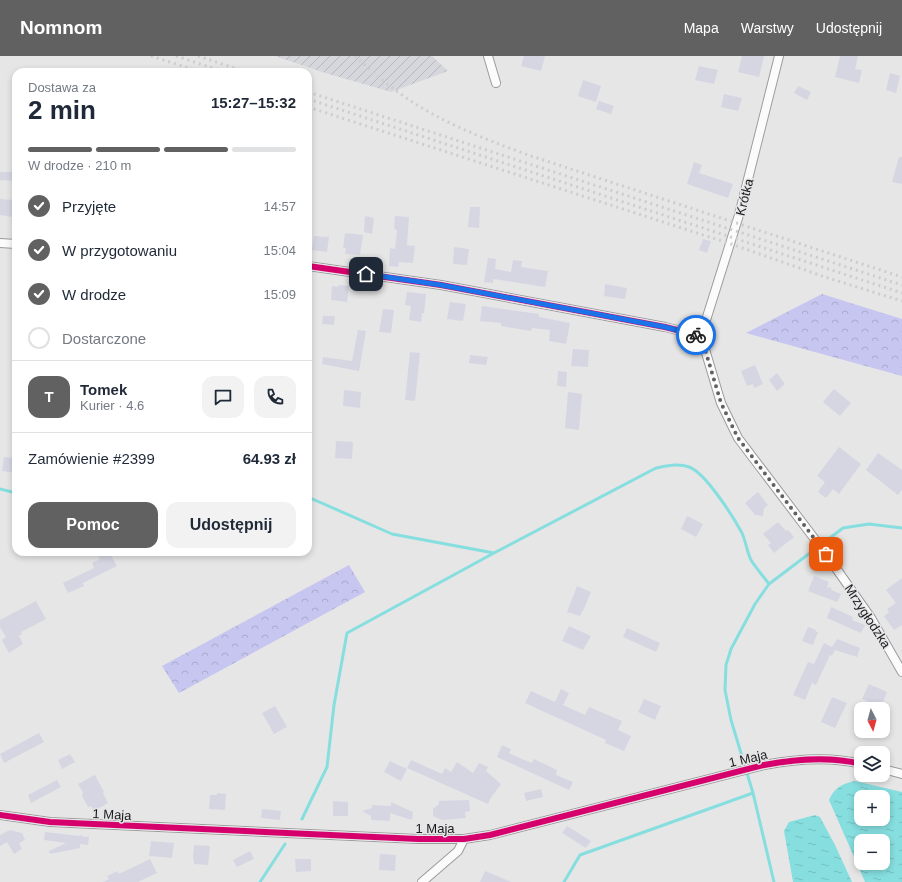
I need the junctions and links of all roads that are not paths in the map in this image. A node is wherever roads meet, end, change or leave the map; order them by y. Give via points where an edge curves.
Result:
1 (488, 56) edge
2 (779, 56) edge
3 (496, 83) dead end
4 (0, 243) edge
5 (12, 244) edge
6 (312, 267) edge
7 (701, 336) junction
8 (902, 672) edge
9 (854, 762) edge
10 (890, 771) edge
11 (902, 774) edge
12 (0, 815) edge
13 (464, 839) junction
14 (422, 882) edge

1 - 3 street
2 - 7 street, Krótka via 739,215
4 - 5 street
6 - 7 street via 441,285
7 - 8 street, Mrzygłodzka via 721,403 738,438 810,532 871,618
9 - 13 street, 1 Maja via 839,759 787,760 490,835
10 - 11 street
12 - 13 street, 1 Maja via 50,822
13 - 14 street via 458,851

